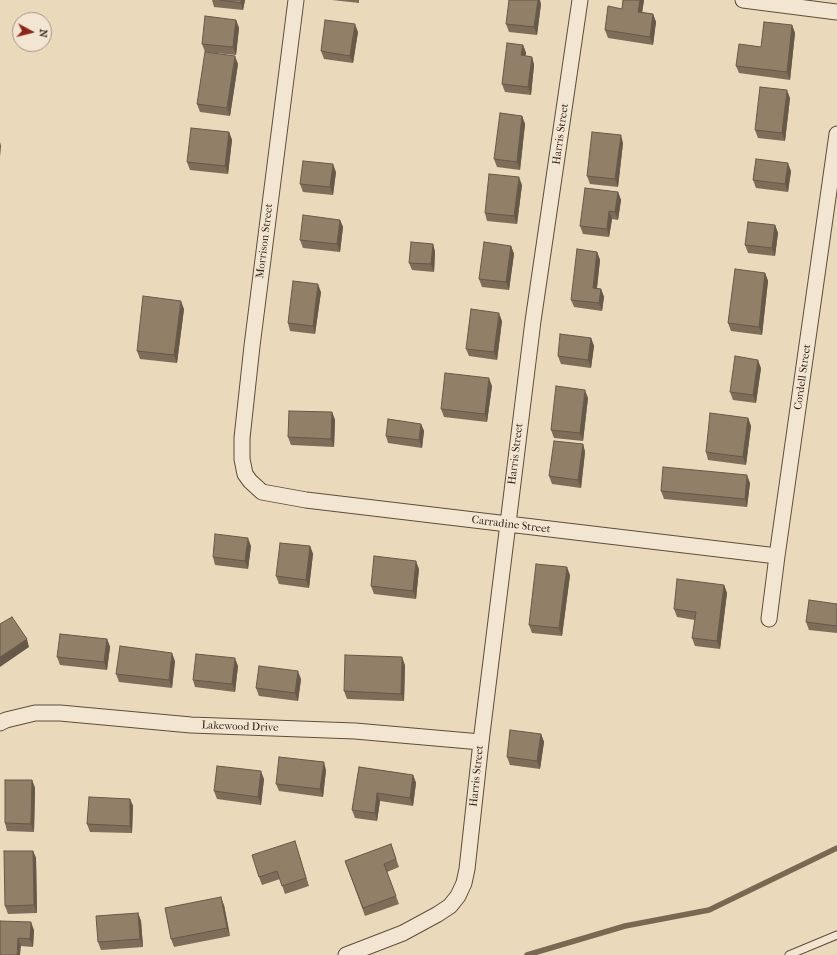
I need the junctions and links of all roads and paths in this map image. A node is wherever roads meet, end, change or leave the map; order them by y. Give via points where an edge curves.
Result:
1 (296, 0) edge
2 (580, 0) edge
3 (743, 0) edge
4 (837, 12) edge
5 (837, 134) edge
6 (250, 481) joint
7 (508, 524) junction
8 (777, 556) junction
9 (769, 619) dead end
10 (0, 723) edge
11 (481, 742) junction
12 (837, 935) edge
13 (346, 955) edge
14 (789, 955) edge

1 - 6 street, Morrison Street via 242,438 242,459 245,474
2 - 7 street, Harris Street via 533,321
3 - 4 street
5 - 8 street, Cordell Street
6 - 7 street, Carradine Street via 262,492 306,500
7 - 8 street, Carradine Street
7 - 11 street, Harris Street
8 - 9 street, Cordell Street
10 - 11 street, Lakewood Drive via 35,713 60,713 191,725 355,731
11 - 13 street, Harris Street via 467,868 458,896 450,906 425,922
12 - 14 lane

